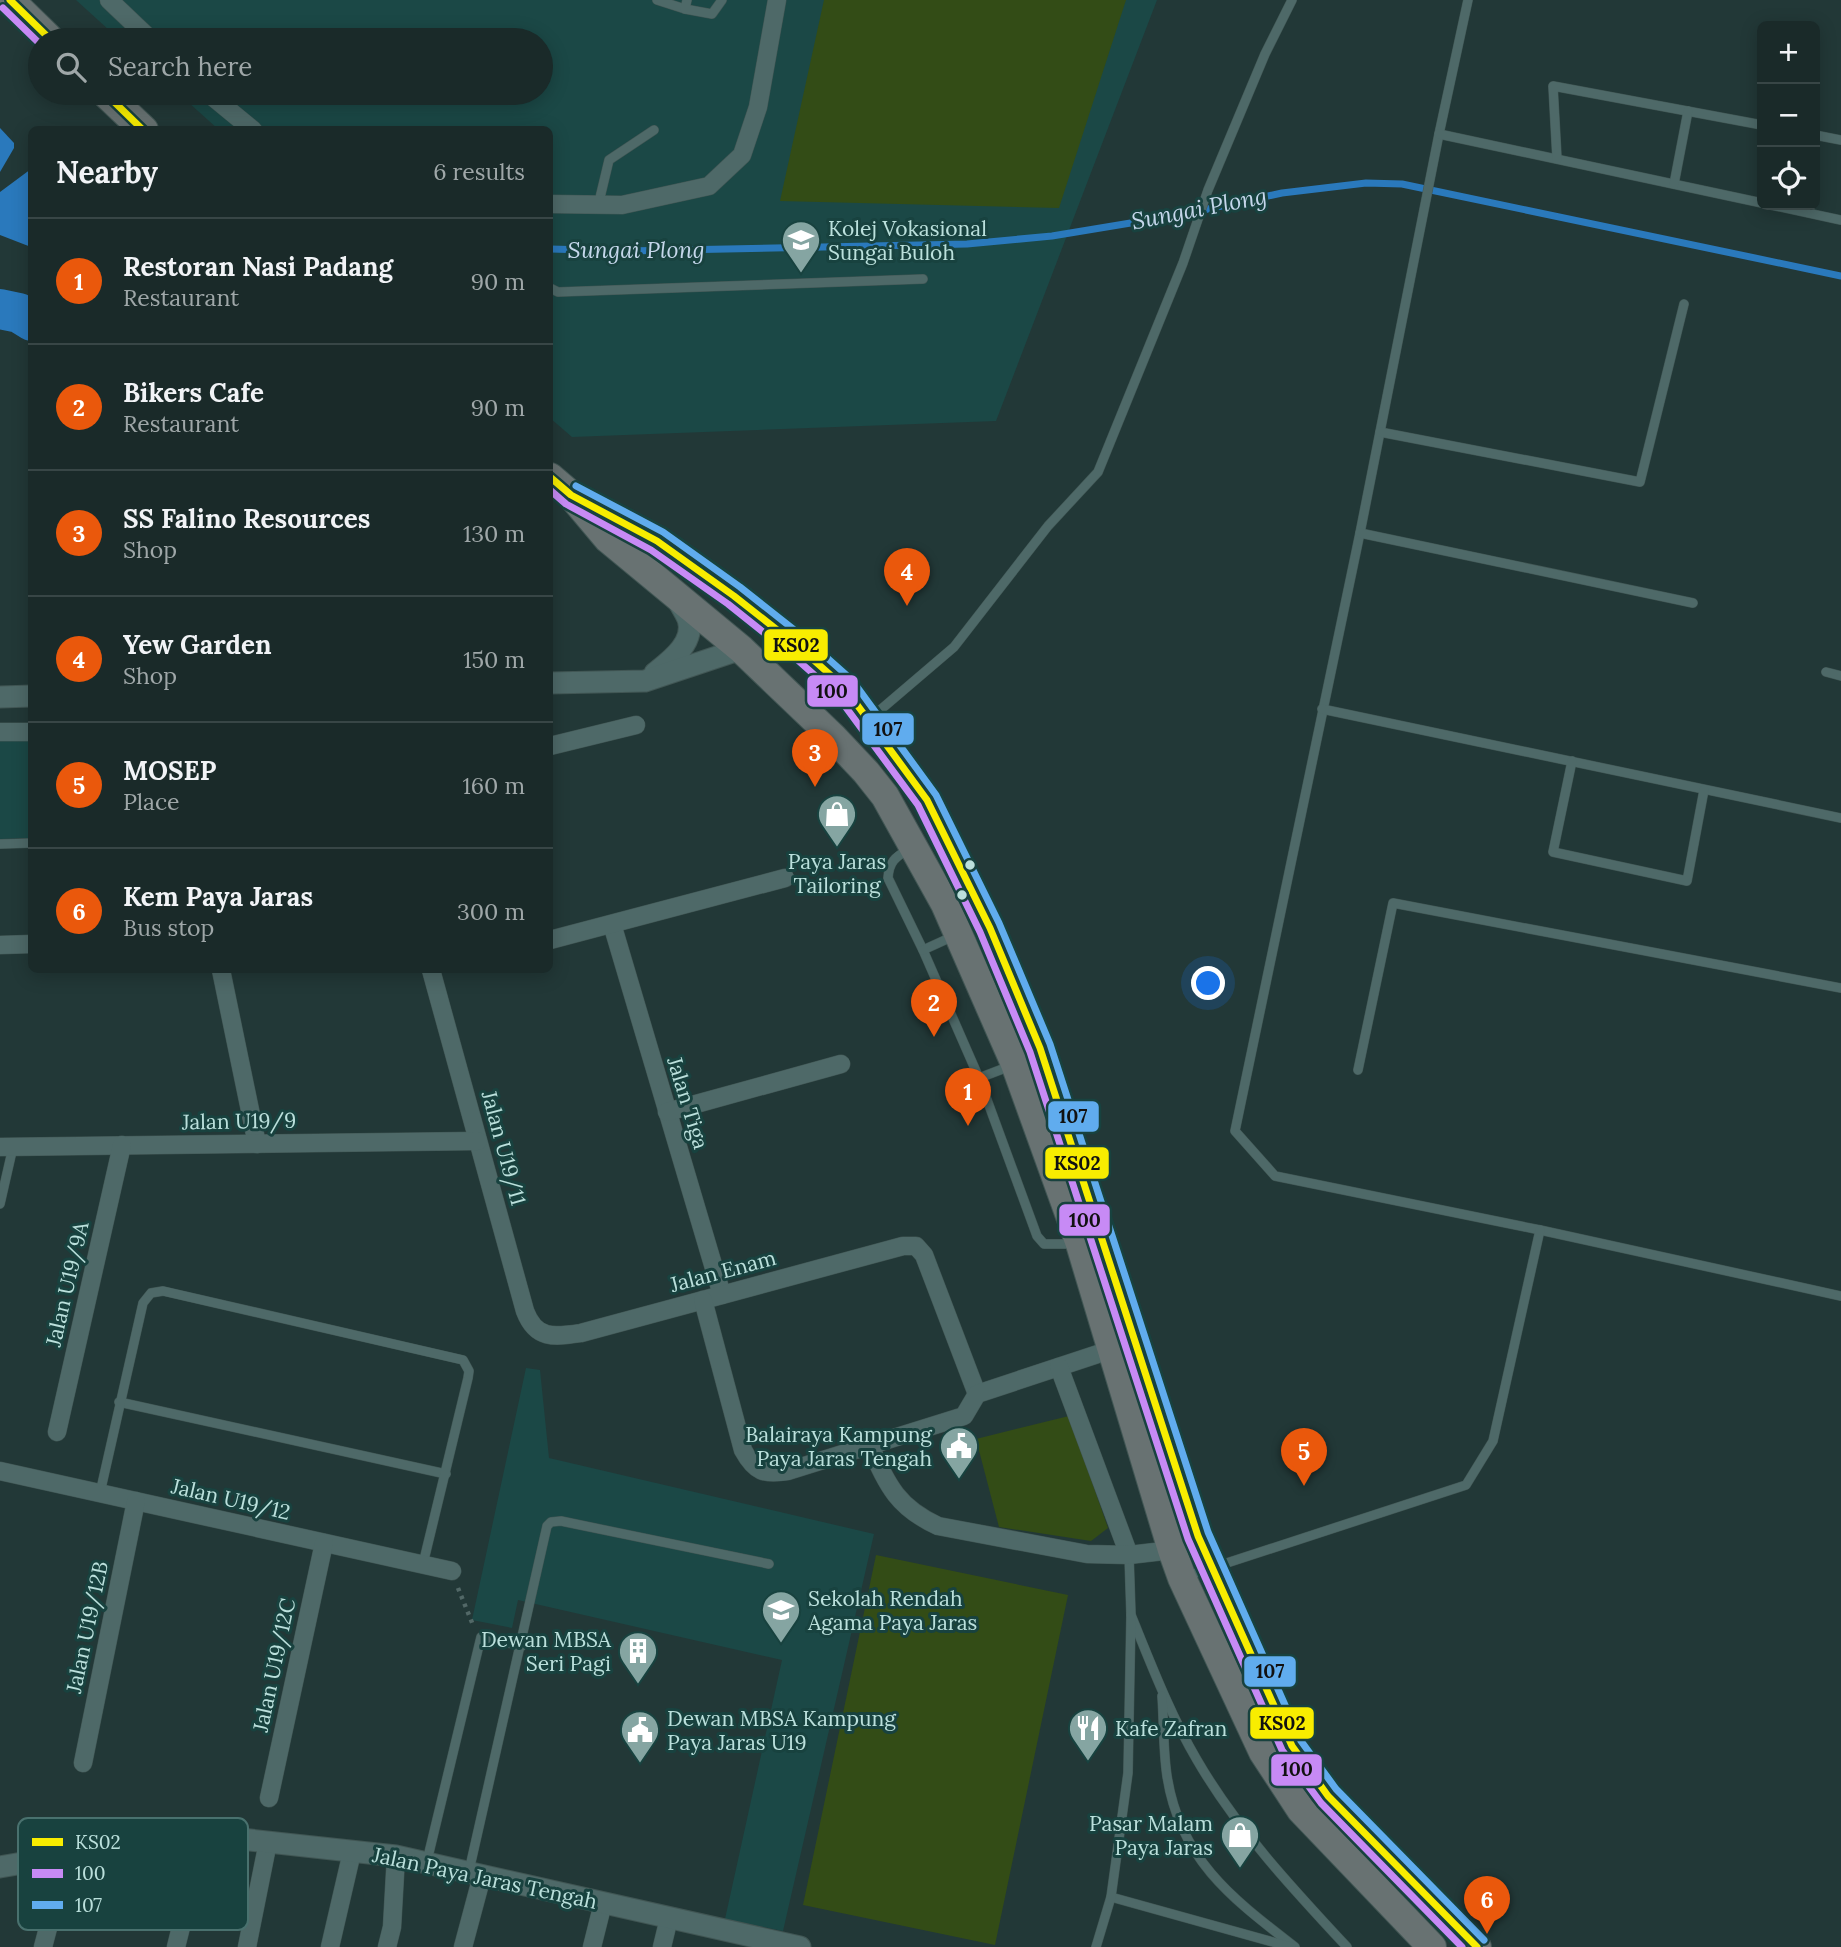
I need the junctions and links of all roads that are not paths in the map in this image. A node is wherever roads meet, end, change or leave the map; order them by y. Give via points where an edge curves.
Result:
1 (10, 0) edge
2 (109, 0) edge
3 (657, 0) edge
4 (722, 0) edge
5 (777, 0) edge
6 (1292, 0) edge
7 (1468, 0) edge
8 (686, 5) edge
9 (39, 28) edge
10 (138, 28) edge
11 (118, 105) edge
12 (223, 105) edge
13 (1688, 111) junction
14 (1757, 124) edge
15 (140, 126) edge
16 (248, 126) edge
17 (654, 131) dead end
18 (1439, 134) junction
19 (1820, 136) edge
20 (1841, 140) edge
21 (1557, 159) junction
22 (1674, 184) junction
23 (1757, 202) edge
24 (553, 204) edge
25 (598, 206) junction
26 (1794, 210) edge
27 (1841, 220) edge
28 (923, 279) dead end
29 (553, 290) edge
30 (1684, 304) dead end
31 (1380, 432) junction
32 (560, 486) edge
33 (1360, 533) junction
34 (657, 541) junction
35 (673, 592) junction
36 (1693, 603) dead end
37 (741, 649) junction
38 (1826, 672) dead end
39 (1841, 676) edge
40 (645, 681) junction
41 (553, 683) edge
42 (28, 696) edge
43 (0, 697) edge
44 (1322, 709) junction
45 (870, 719) junction
46 (636, 724) dead end
47 (0, 732) edge
48 (28, 732) edge
49 (553, 745) edge
50 (1572, 761) junction
51 (1704, 790) junction
52 (928, 800) junction
53 (1841, 818) edge
54 (0, 844) edge
55 (28, 844) edge
56 (913, 847) junction
57 (785, 878) dead end
58 (612, 924) junction
59 (958, 934) junction
60 (553, 939) edge
61 (28, 944) edge
62 (0, 945) edge
63 (923, 950) junction
64 (222, 973) edge
65 (435, 973) edge
66 (1841, 988) edge
67 (841, 1064) dead end
68 (1015, 1064) junction
69 (1358, 1070) dead end
70 (979, 1078) junction
71 (667, 1112) junction
72 (478, 1141) junction
73 (257, 1144) junction
74 (122, 1145) junction
75 (6, 1147) edge
76 (0, 1204) edge
77 (1541, 1230) junction
78 (1080, 1244) junction
79 (722, 1295) junction
80 (1841, 1297) edge
81 (704, 1300) junction
82 (541, 1334) joint
83 (1110, 1350) junction
84 (1059, 1367) junction
85 (977, 1394) junction
86 (120, 1402) junction
87 (57, 1432) dead end
88 (870, 1446) junction
89 (0, 1471) edge
90 (446, 1474) junction
91 (100, 1493) junction
92 (136, 1501) junction
93 (324, 1543) junction
94 (1172, 1550) junction
95 (1129, 1555) junction
96 (423, 1564) junction
97 (769, 1564) dead end
98 (1211, 1568) junction
99 (452, 1571) road end
100 (1182, 1578) junction
101 (1131, 1615) junction
102 (522, 1646) junction
103 (1162, 1691) junction
104 (83, 1763) dead end
105 (269, 1798) dead end
106 (248, 1840) edge
107 (268, 1842) junction
108 (352, 1852) junction
109 (396, 1856) junction
110 (427, 1863) junction
111 (18, 1864) edge
112 (0, 1867) edge
113 (475, 1874) junction
114 (1111, 1897) junction
115 (603, 1903) junction
116 (669, 1917) junction
117 (47, 1930) edge
118 (180, 1930) edge
119 (43, 1947) edge
120 (176, 1947) edge
121 (247, 1947) edge
122 (330, 1947) edge
123 (387, 1947) edge
124 (463, 1947) edge
125 (592, 1947) edge
126 (662, 1947) edge
127 (800, 1947) edge
128 (1096, 1947) edge
129 (1293, 1947) edge
130 (1347, 1947) edge
131 (1432, 1947) edge
132 (1478, 1947) edge

1 - 9 highway
2 - 10 street
3 - 8 lane
4 - 8 lane via 712,13
5 - 25 street via 758,107 741,155 709,186
6 - 45 lane via 1208,190 1098,472 1048,526 954,647
7 - 18 lane
11 - 15 highway
12 - 16 street
13 - 14 lane
13 - 21 lane via 1553,86
13 - 22 lane
17 - 25 lane via 609,160
18 - 21 lane
18 - 31 lane
19 - 20 lane
21 - 22 lane
22 - 23 lane
24 - 25 street
26 - 27 lane
28 - 29 lane
30 - 31 lane via 1640,482
31 - 33 lane
32 - 34 highway
32 - 35 highway via 608,539
33 - 36 lane
33 - 44 lane
34 - 37 highway via 668,557 729,607 741,628
34 - 45 highway via 800,648 844,687
35 - 37 highway
35 - 40 street via 689,622 686,642
37 - 40 street
37 - 52 highway via 776,653 811,678
37 - 56 highway via 866,772
38 - 39 lane
40 - 41 street
42 - 43 street
44 - 50 lane
44 - 77 lane via 1235,1131 1275,1176
45 - 52 highway
46 - 49 street
47 - 48 street
50 - 51 lane
50 - 51 lane via 1553,852 1687,881
51 - 53 lane
52 - 98 highway via 990,928 1040,1048
54 - 55 lane
56 - 59 highway
56 - 63 lane via 895,857 888,866 888,878
57 - 58 street
58 - 60 street
58 - 71 street, Jalan Tiga
59 - 63 lane
59 - 68 highway
61 - 62 street
63 - 70 lane
64 - 73 street
65 - 72 street, Jalan U19/11
66 - 69 lane via 1393,903
67 - 71 street
68 - 70 lane
68 - 78 highway
70 - 78 lane via 1037,1236 1049,1245
71 - 79 street, Jalan Tiga
72 - 73 street, Jalan U19/9
72 - 82 street, Jalan U19/11 via 525,1311
73 - 74 street, Jalan U19/9
74 - 75 street, Jalan U19/9
74 - 87 street, Jalan U19/9A
75 - 76 lane
77 - 80 lane
77 - 98 lane via 1493,1441 1466,1485
78 - 83 highway
79 - 81 street, Jalan Enam
79 - 85 street, Jalan Enam via 903,1246 916,1247 924,1255
81 - 82 street, Jalan Enam via 581,1334
81 - 88 street via 743,1450 758,1470 788,1471
83 - 84 street
83 - 94 highway
84 - 85 street
84 - 95 street
85 - 88 street via 964,1416
86 - 90 lane
86 - 90 lane via 143,1303 150,1293 163,1291 463,1360 468,1378
86 - 91 lane
88 - 95 street via 904,1507 938,1526 1087,1554
89 - 91 street, Jalan U19/12
90 - 96 lane
91 - 92 street, Jalan U19/12
92 - 93 street, Jalan U19/12
92 - 104 street, Jalan U19/12B
93 - 96 street, Jalan U19/12
93 - 105 street, Jalan U19/12C
94 - 95 street
94 - 100 highway
95 - 101 lane
96 - 99 street, Jalan U19/12
97 - 102 lane via 551,1522 545,1531
98 - 100 lane
98 - 132 highway via 1292,1746 1328,1796
100 - 131 highway via 1263,1752 1301,1810
101 - 103 lane
101 - 114 lane via 1128,1773
102 - 110 lane via 481,1637
102 - 113 lane
103 - 129 lane via 1167,1777 1181,1826 1204,1868 1236,1902
103 - 130 lane via 1197,1761 1245,1830
106 - 107 street, Jalan Paya Jaras Tengah
107 - 108 street, Jalan Paya Jaras Tengah
107 - 121 street
108 - 109 street, Jalan Paya Jaras Tengah
108 - 122 street
109 - 110 street, Jalan Paya Jaras Tengah
109 - 123 street
110 - 113 street, Jalan Paya Jaras Tengah
111 - 112 street, Jalan Paya Jaras Tengah
113 - 115 street, Jalan Paya Jaras Tengah
113 - 124 street
114 - 128 lane
114 - 129 lane
115 - 116 street, Jalan Paya Jaras Tengah
115 - 125 street
116 - 126 street
116 - 127 street, Jalan Paya Jaras Tengah
117 - 119 street
118 - 120 street

